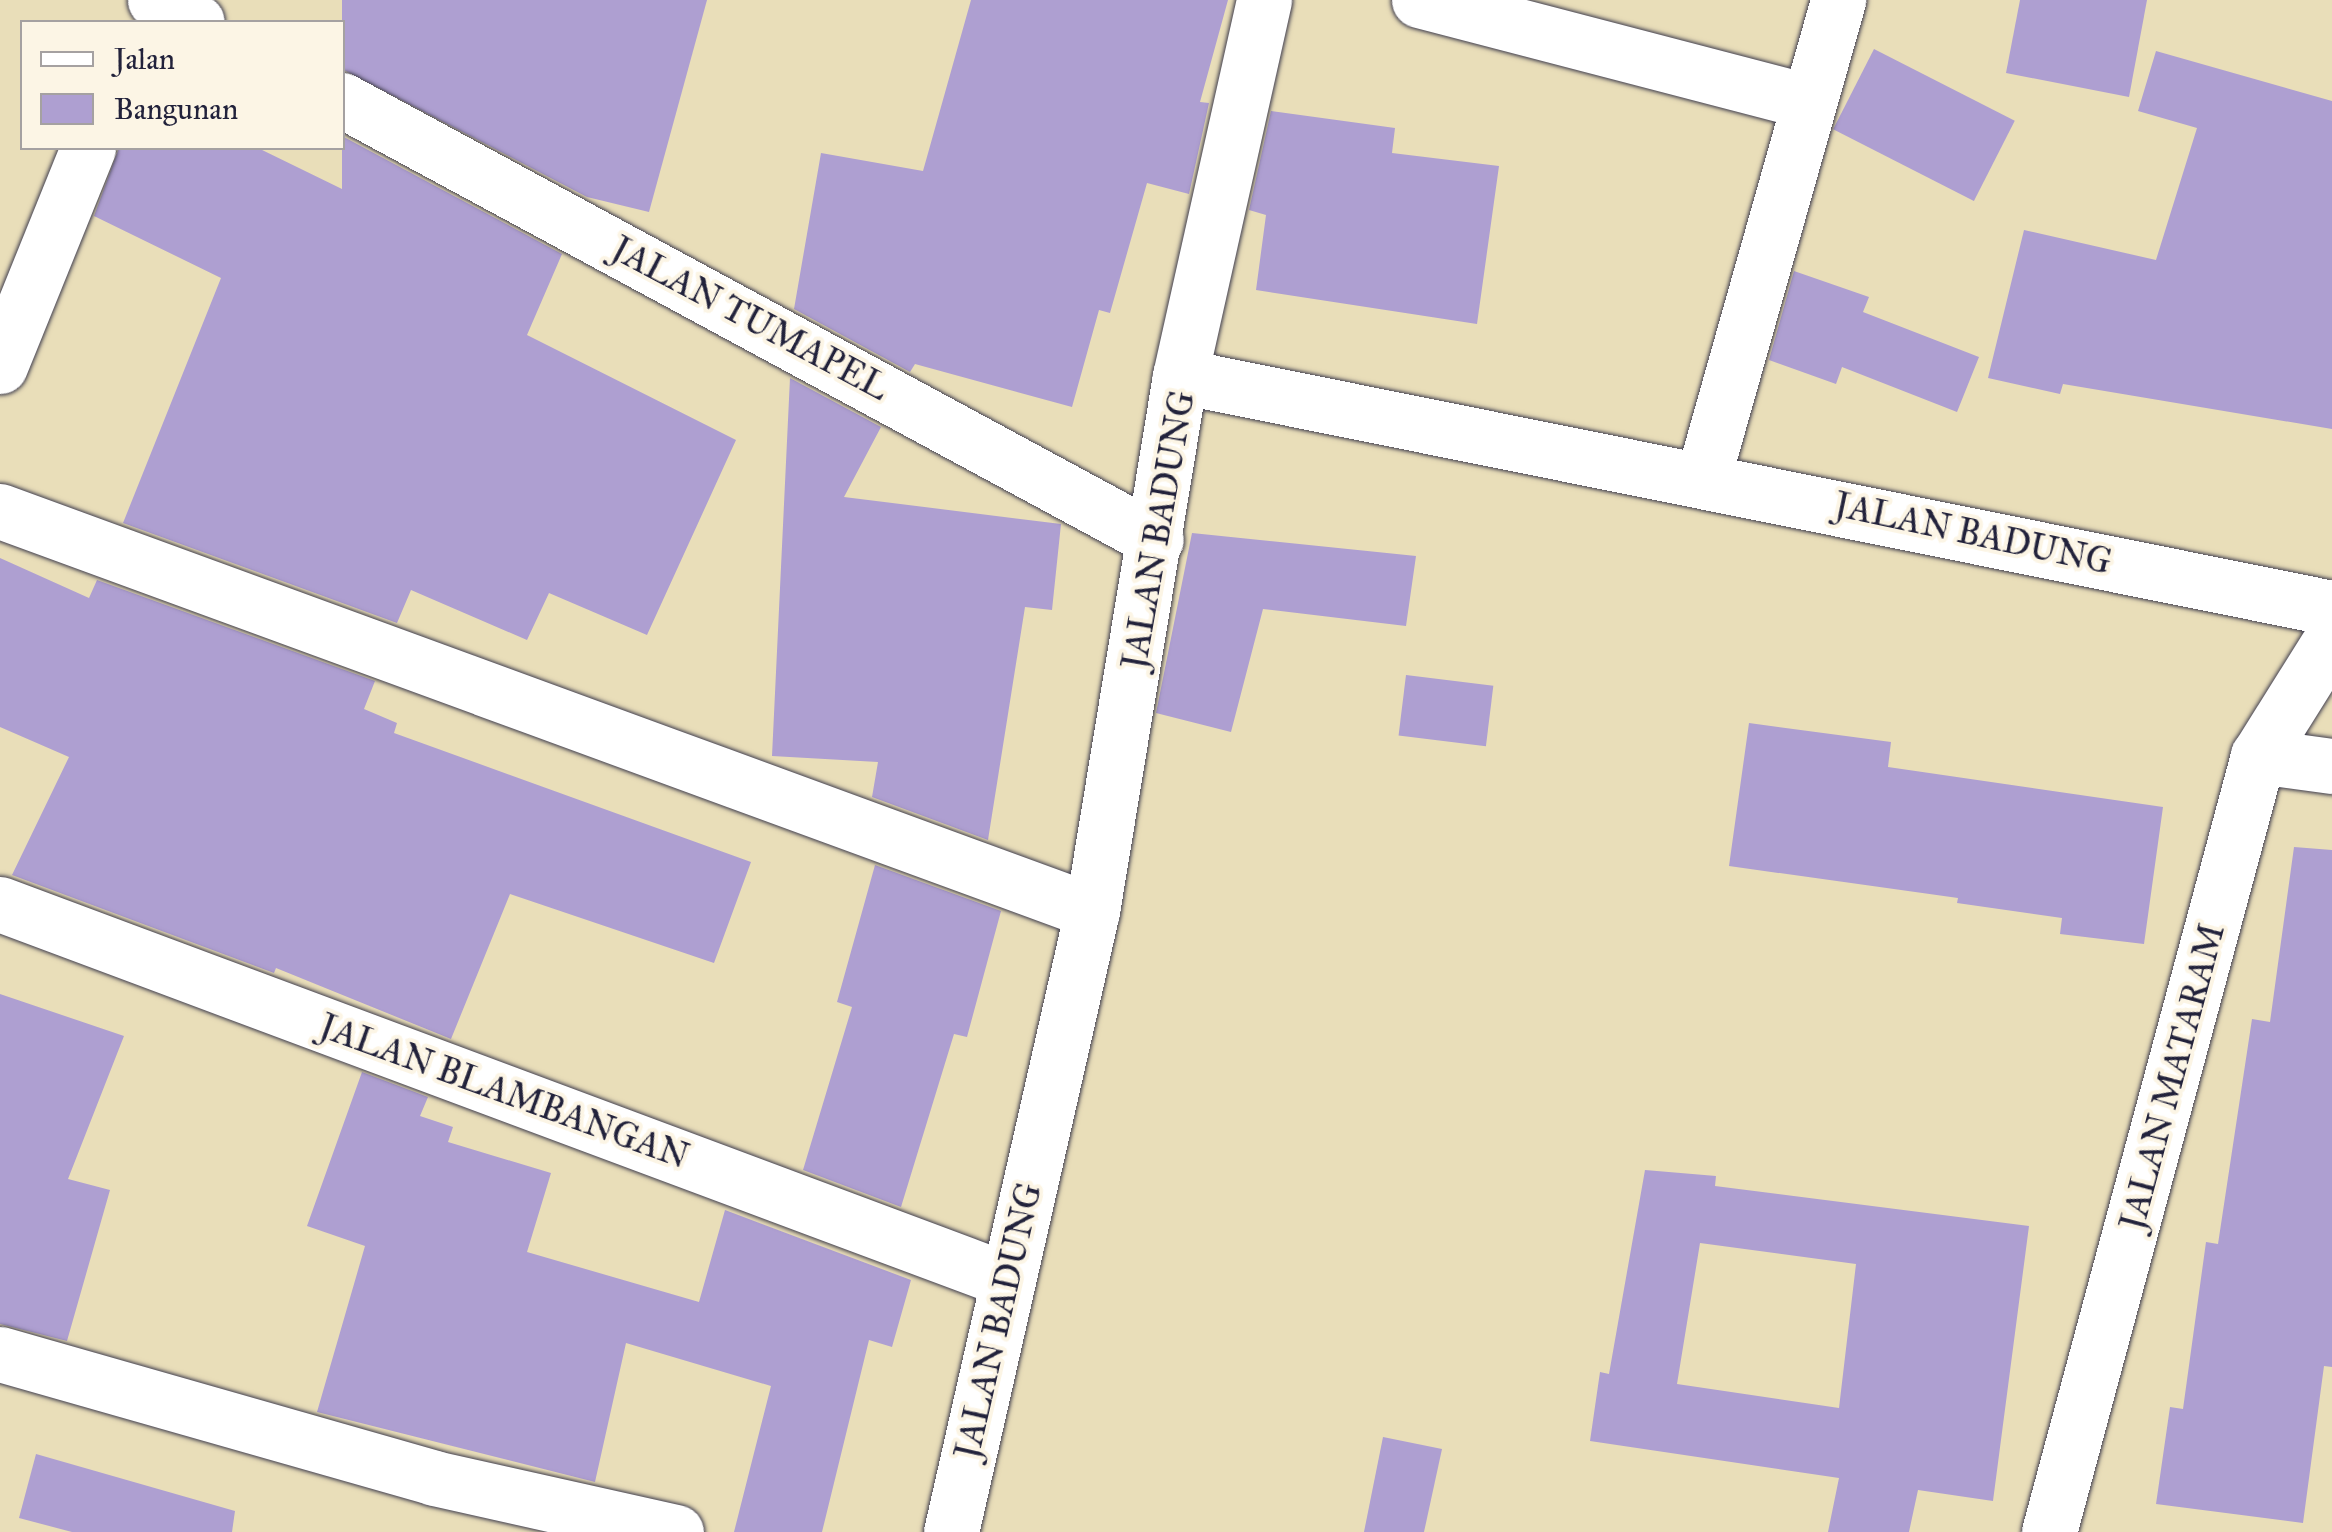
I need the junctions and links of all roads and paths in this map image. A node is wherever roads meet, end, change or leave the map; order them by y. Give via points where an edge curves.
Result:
1 (155, 0) edge
2 (1264, 0) edge
3 (1419, 0) edge
4 (1838, 0) edge
5 (193, 20) edge
6 (1808, 101) junction
7 (345, 102) edge
8 (87, 150) edge
9 (0, 366) edge
10 (1180, 376) junction
11 (1704, 478) junction
12 (0, 511) edge
13 (1156, 540) junction
14 (2332, 608) edge
15 (2332, 638) edge
16 (2258, 756) junction
17 (2332, 766) edge
18 (0, 904) edge
19 (1092, 911) junction
20 (1007, 1280) junction
21 (0, 1354) edge
22 (676, 1532) edge
23 (950, 1532) edge
24 (2049, 1532) edge

1 - 5 street
2 - 10 street
3 - 6 street
4 - 6 street
6 - 11 street
7 - 13 street, JALAN TUMAPEL
8 - 9 street
10 - 11 street, JALAN BADUNG
10 - 13 street, JALAN BADUNG
11 - 14 street, JALAN BADUNG
12 - 19 street
13 - 19 street, JALAN BADUNG
15 - 16 street, JALAN MATARAM
16 - 17 street
16 - 24 street, JALAN MATARAM
18 - 20 street, JALAN BLAMBANGAN
19 - 20 street, JALAN BADUNG
20 - 23 street, JALAN BADUNG
21 - 22 street via 434,1478

